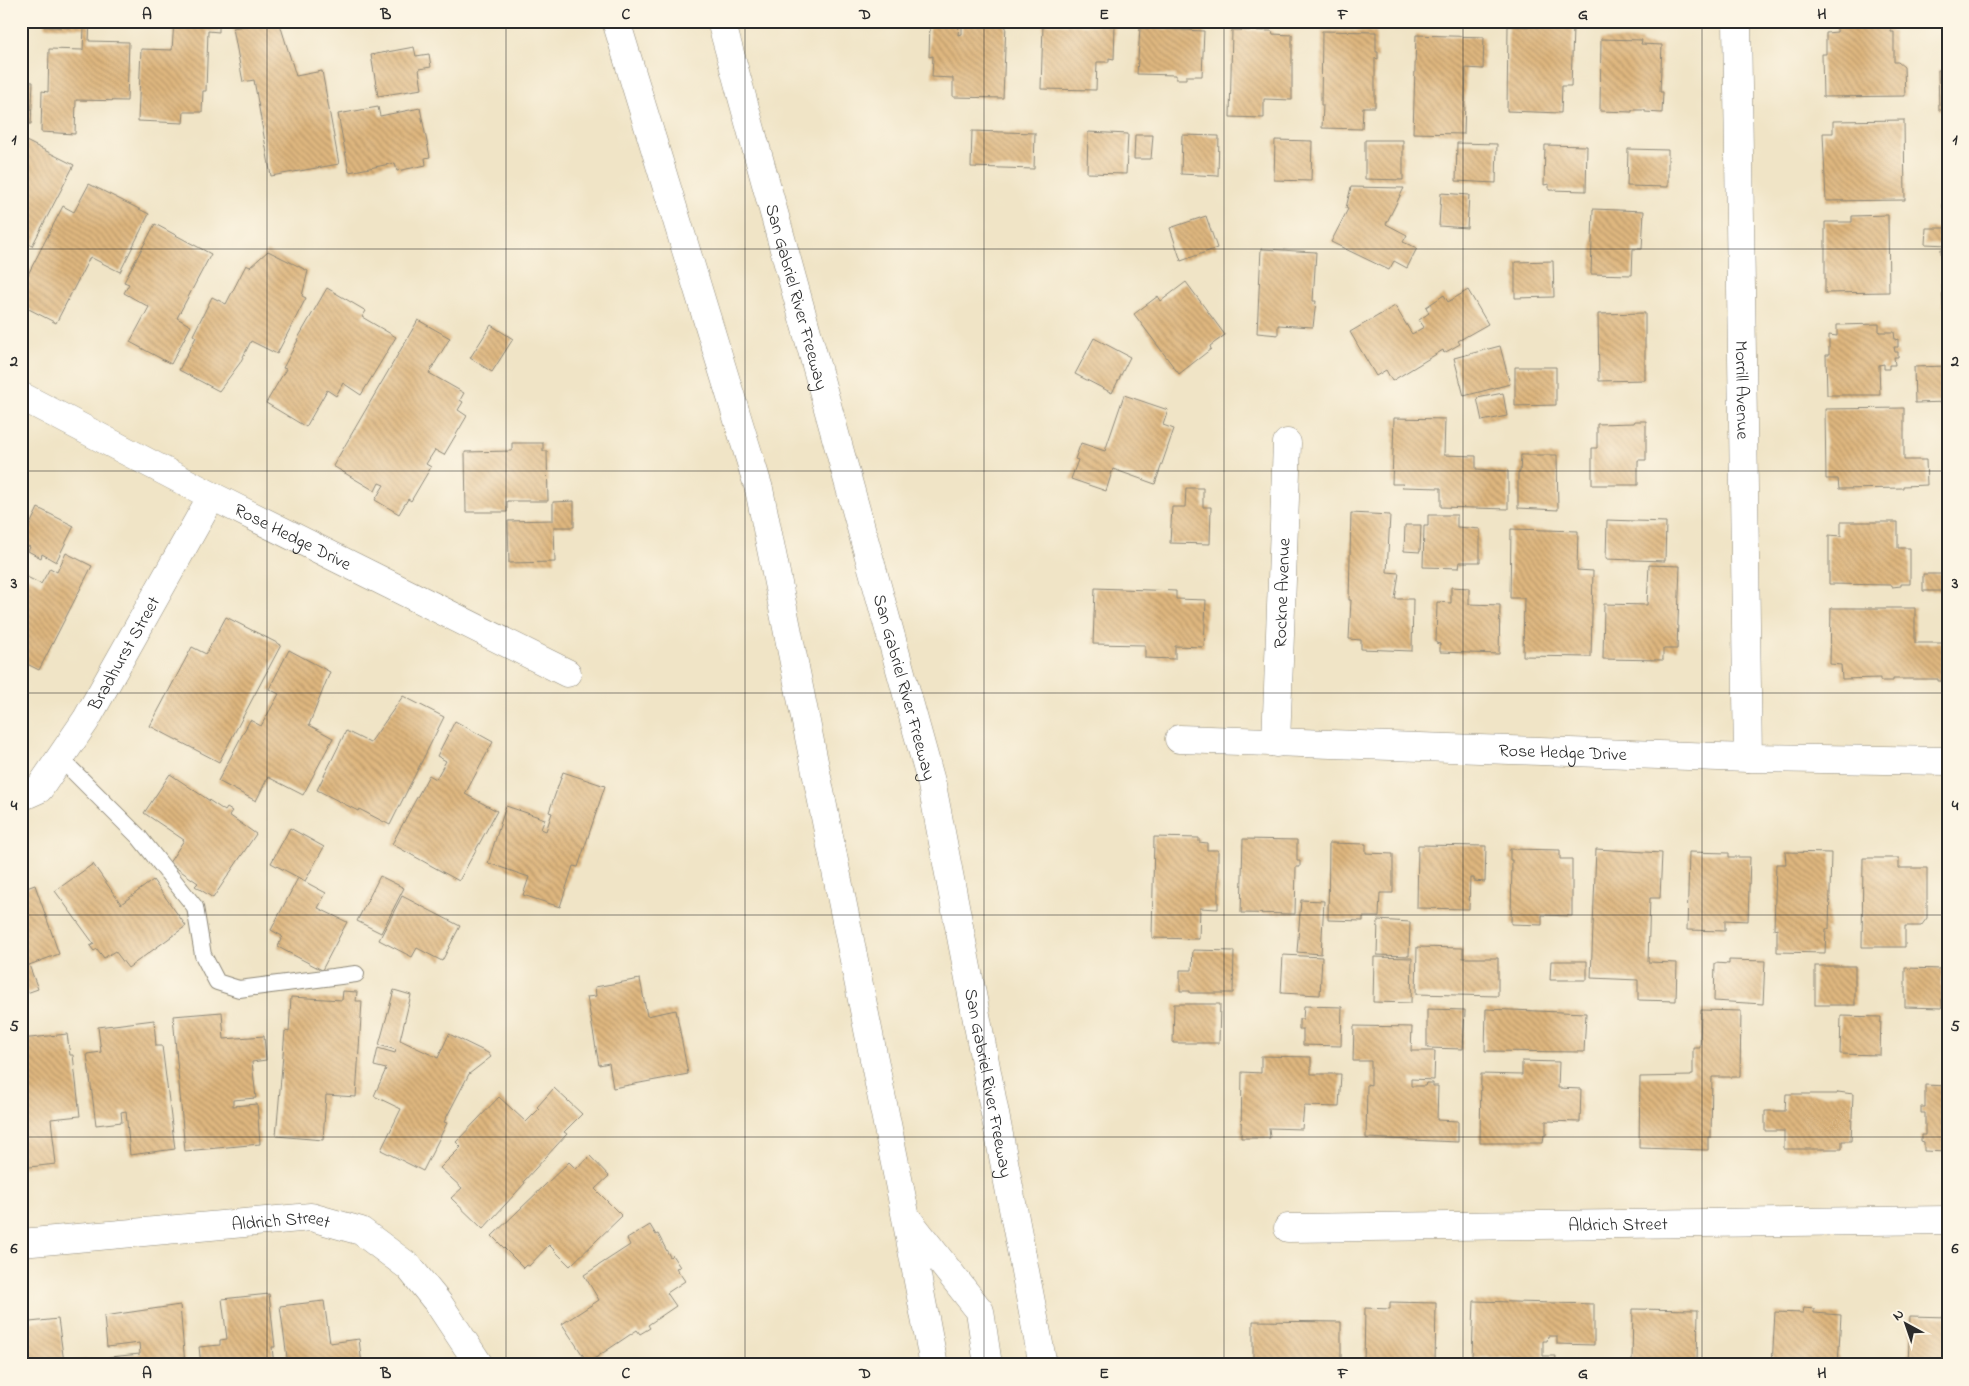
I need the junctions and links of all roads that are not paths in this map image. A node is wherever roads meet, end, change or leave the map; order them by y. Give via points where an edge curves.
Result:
1 (616, 21) edge
2 (721, 21) edge
3 (1737, 21) edge
4 (21, 396) edge
5 (1287, 443) dead end
6 (212, 496) junction
7 (567, 672) dead end
8 (1179, 739) dead end
9 (1276, 742) junction
10 (60, 758) junction
11 (1748, 758) junction
12 (1948, 761) edge
13 (21, 796) edge
14 (356, 974) dead end
15 (906, 1218) junction
16 (1948, 1220) edge
17 (1288, 1228) dead end
18 (21, 1243) edge
19 (478, 1363) dead end
20 (934, 1365) edge
21 (988, 1365) edge
22 (1043, 1365) edge

1 - 15 main road via 758,489
2 - 22 main road, San Gabriel River Freeway via 932,785
3 - 11 main road, Morrill Avenue
4 - 6 main road, Rose Hedge Drive
5 - 9 main road, Rockne Avenue
6 - 7 main road, Rose Hedge Drive
6 - 10 main road, Bradhurst Street via 86,720
8 - 9 main road, Rose Hedge Drive
9 - 11 main road, Rose Hedge Drive
10 - 13 main road, Bradhurst Street via 39,789
10 - 14 lane via 139,837 195,907 203,955 217,982 239,989
11 - 12 main road, Rose Hedge Drive
15 - 20 main road
15 - 21 main road via 980,1311
16 - 17 main road, Aldrich Street
18 - 19 main road, Aldrich Street via 311,1217 361,1231 409,1267 439,1304

